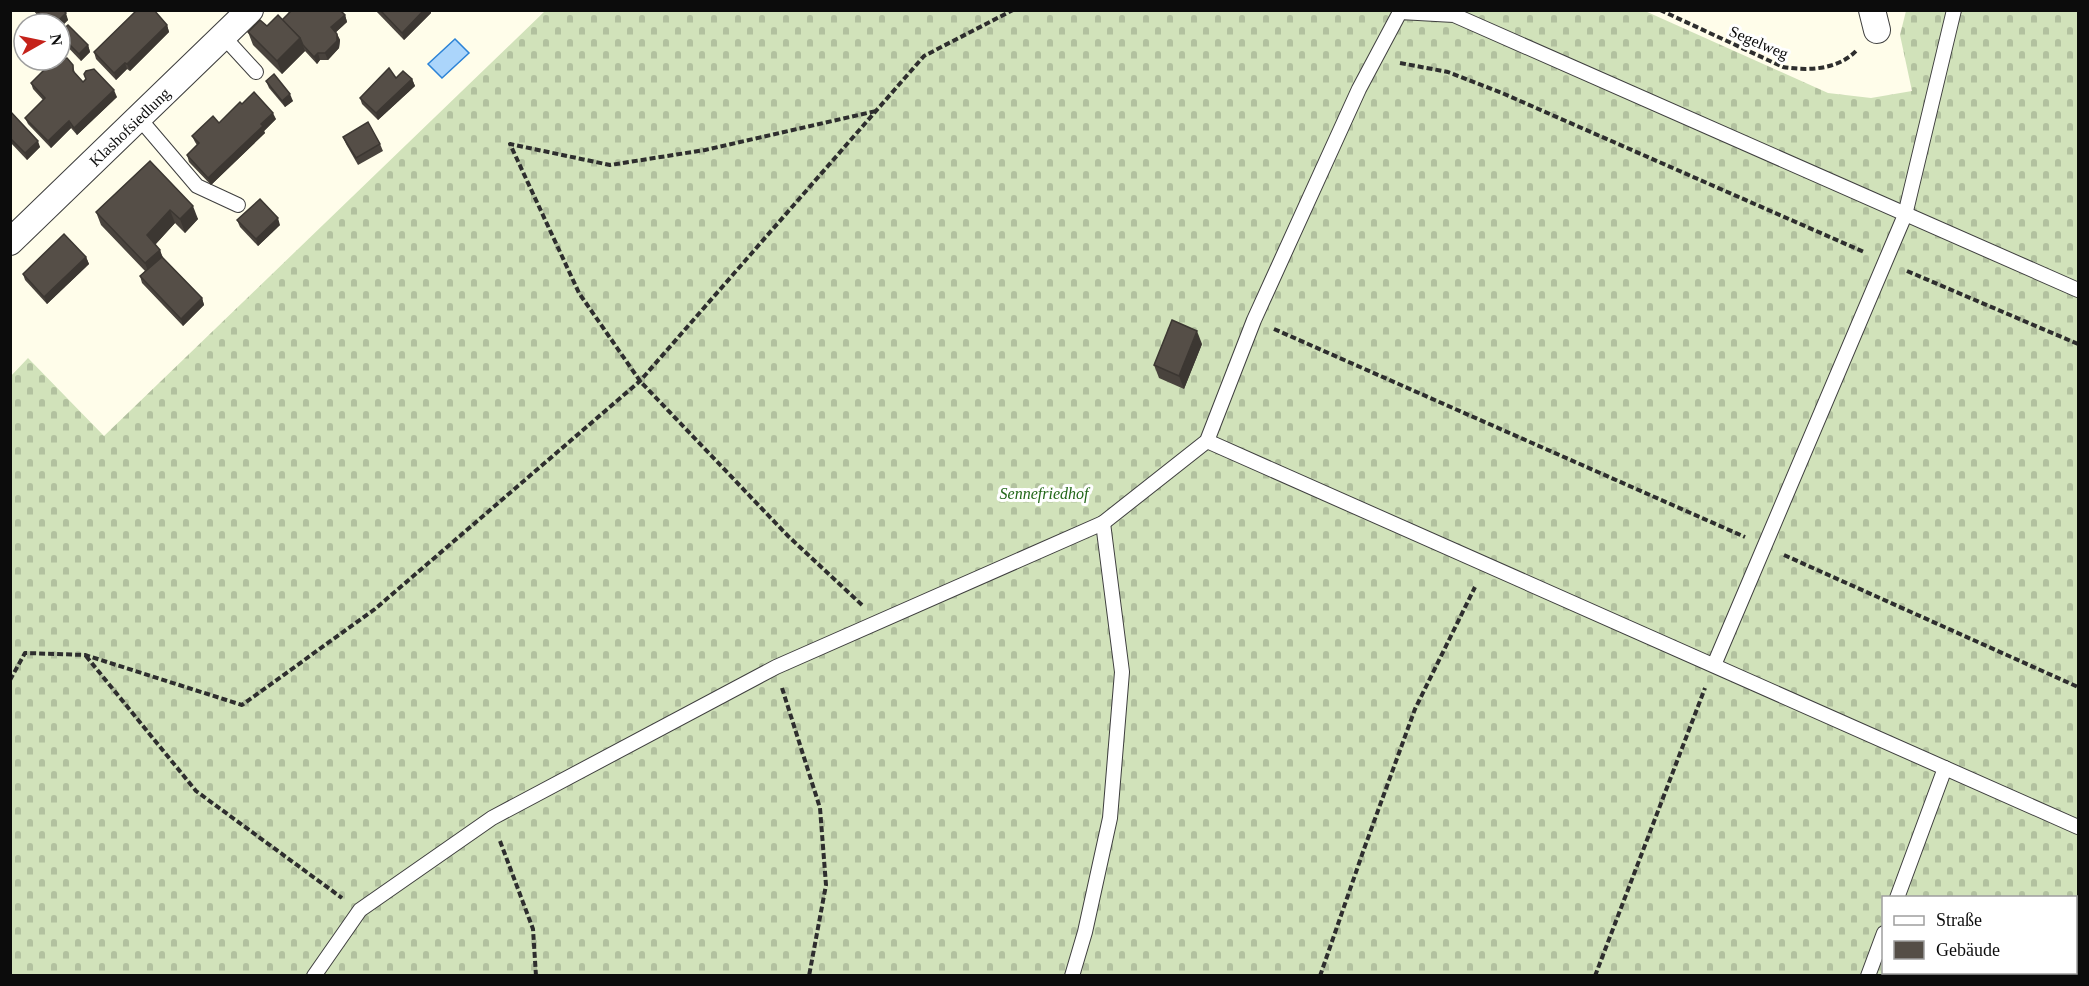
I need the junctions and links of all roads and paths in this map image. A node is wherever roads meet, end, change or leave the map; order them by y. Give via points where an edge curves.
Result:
1 (250, 10) edge
2 (1013, 10) edge
3 (1660, 10) edge
4 (1954, 10) edge
5 (1874, 20) edge
6 (223, 36) junction
7 (1375, 59) junction
8 (256, 72) dead end
9 (876, 111) junction
10 (139, 118) junction
11 (238, 205) dead end
12 (1905, 215) junction
13 (10, 242) edge
14 (1885, 262) junction
15 (2079, 290) edge
16 (1254, 320) junction
17 (2079, 344) edge
18 (640, 381) junction
19 (1207, 441) junction
20 (1103, 523) junction
21 (1766, 546) junction
22 (1487, 564) junction
23 (881, 621) junction
24 (85, 655) junction
25 (1714, 665) junction
26 (776, 668) junction
27 (10, 680) edge
28 (2079, 687) edge
29 (1945, 768) junction
30 (492, 818) junction
31 (2079, 827) edge
32 (1897, 896) edge
33 (360, 910) junction
34 (1882, 938) edge
35 (314, 975) edge
36 (536, 975) edge
37 (809, 975) edge
38 (1071, 975) edge
39 (1320, 975) edge
40 (1595, 975) edge
41 (1868, 975) edge

1 - 6 street, Klashofsiedlung
2 - 9 path via 924,56
3 - 5 path, Segelweg via 1783,67 1805,70 1829,66 1853,54
4 - 12 lane
6 - 8 lane
6 - 10 street, Klashofsiedlung
7 - 12 lane via 1400,12 1454,15
7 - 14 path via 1448,72 1502,93
7 - 16 lane
9 - 18 path
9 - 18 path via 705,150 610,165 510,144 579,293
10 - 11 lane via 198,186
10 - 13 street, Klashofsiedlung
12 - 14 lane
12 - 15 lane
14 - 17 path
14 - 21 lane
16 - 19 lane
16 - 21 path
18 - 23 path via 788,536
18 - 24 path via 375,609 242,705
19 - 20 lane
19 - 22 lane
20 - 23 lane
20 - 38 lane via 1122,672 1110,818 1085,932
21 - 25 lane
21 - 28 path
22 - 25 lane
22 - 39 path via 1415,710
23 - 26 lane
24 - 27 path via 25,653
24 - 33 path via 196,791
25 - 29 lane
25 - 40 path
26 - 30 lane
26 - 37 path via 820,808 825,885
29 - 31 lane
29 - 32 lane
30 - 33 lane
30 - 36 path via 533,929
33 - 35 lane
34 - 41 lane

